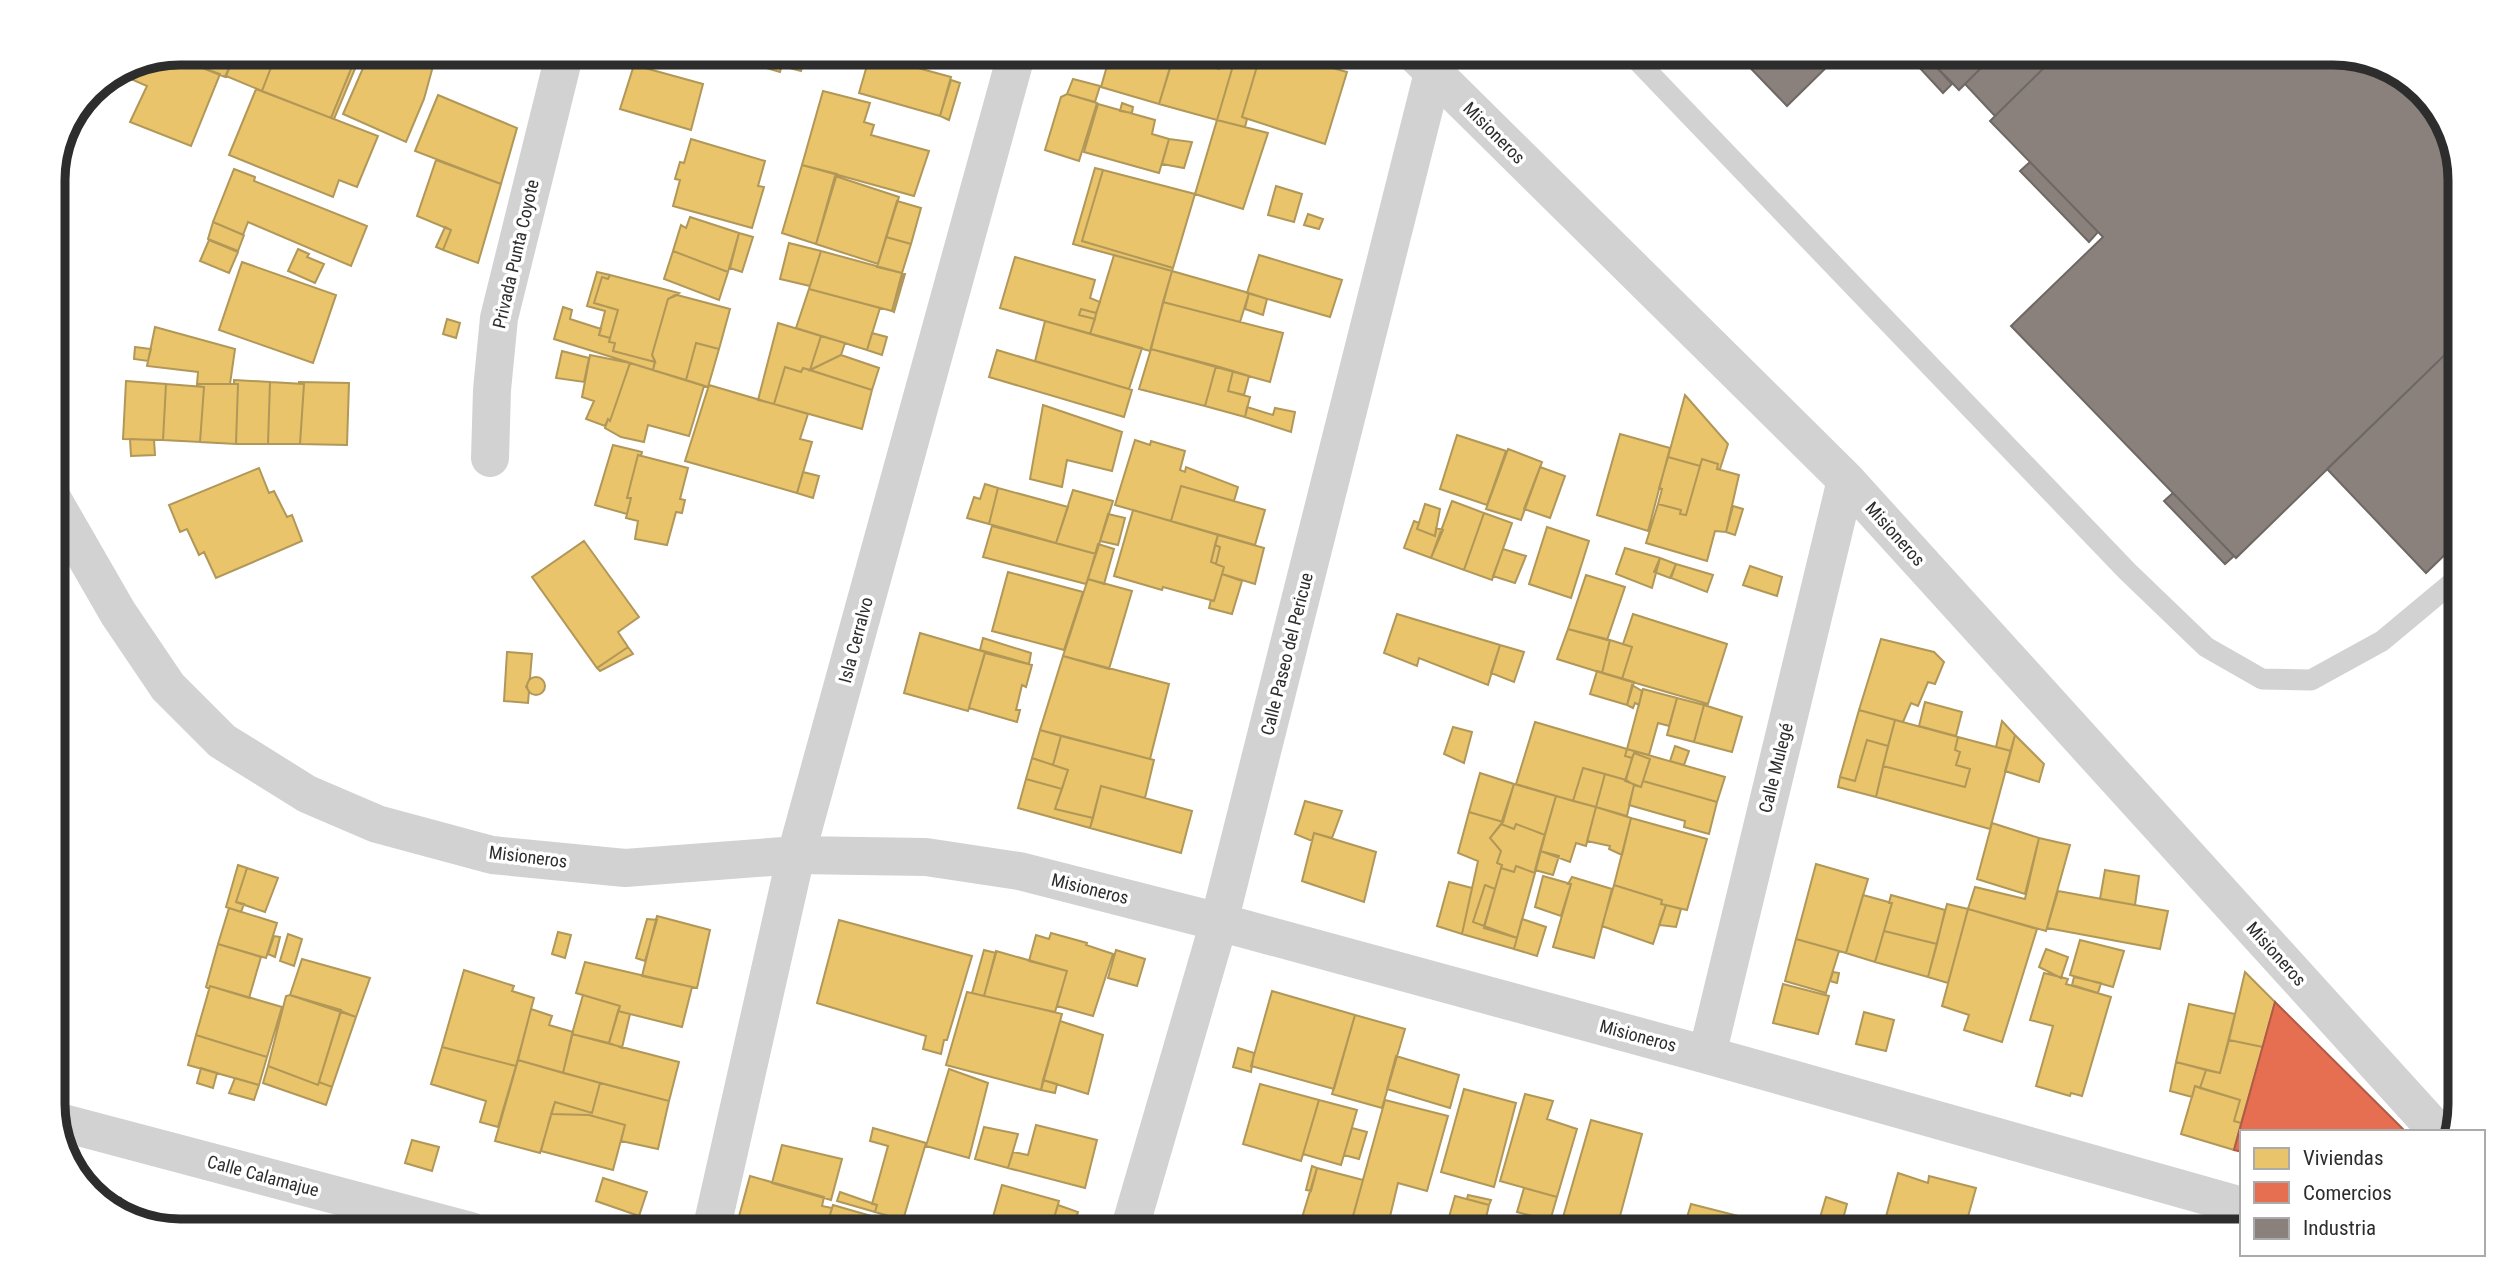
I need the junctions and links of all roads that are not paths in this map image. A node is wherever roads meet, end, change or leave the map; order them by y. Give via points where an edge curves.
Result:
1 (562, 65) edge
2 (1013, 65) edge
3 (1423, 65) edge
4 (1425, 65) edge
5 (1641, 65) edge
6 (490, 458) dead end
7 (1846, 480) junction
8 (65, 521) edge
9 (2448, 586) edge
10 (796, 855) junction
11 (1220, 922) junction
12 (1707, 1055) junction
13 (67, 1124) edge
14 (2436, 1130) edge
15 (2240, 1205) edge
16 (426, 1219) edge
17 (714, 1219) edge
18 (1133, 1219) edge

1 - 6 street, Privada Punta Coyote via 499,318
2 - 10 street, Isla Cerralvo
3 - 11 street, Calle Paseo del Pericue
4 - 7 street, Misioneros
5 - 9 lane via 2127,571 2206,647 2262,678 2311,680 2382,641
7 - 12 street, Calle Mulegé
7 - 14 street, Misioneros
8 - 10 street, Misioneros via 118,613 168,687 222,741 307,794 377,824 492,855 625,868
10 - 11 street, Misioneros via 926,857 1006,869
10 - 17 street, Isla Cerralvo
11 - 12 street, Misioneros
11 - 18 street, Calle Paseo del Pericue
12 - 15 street, Misioneros
13 - 16 street, Calle Calamajue

